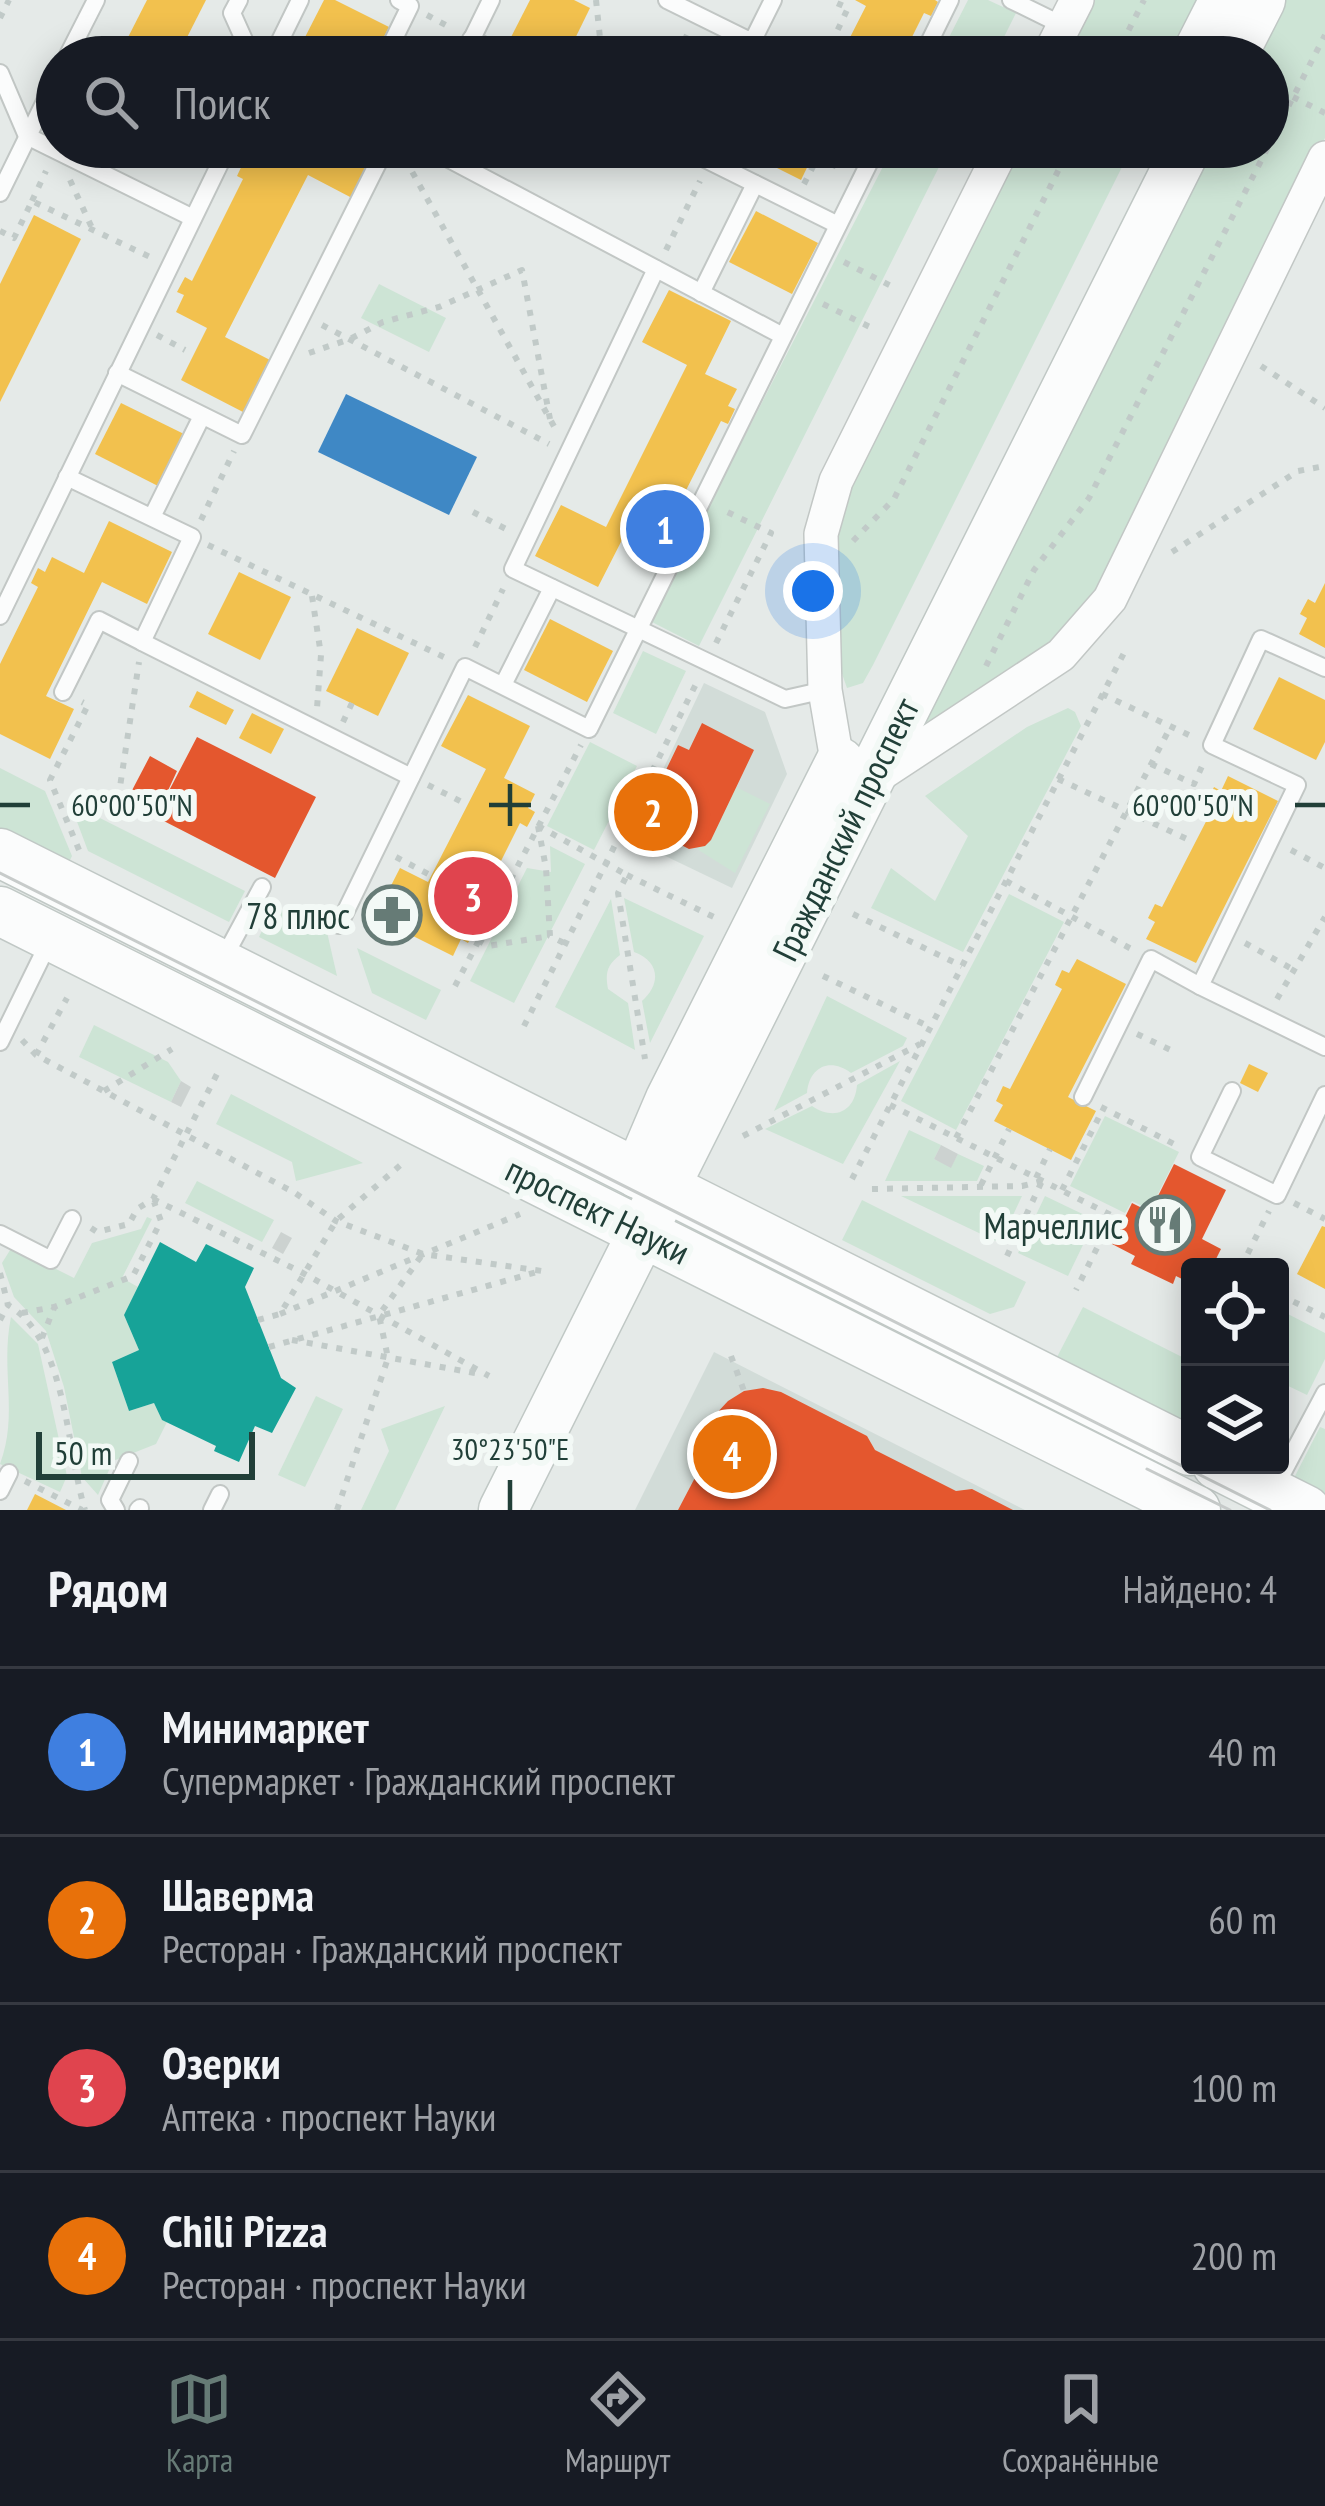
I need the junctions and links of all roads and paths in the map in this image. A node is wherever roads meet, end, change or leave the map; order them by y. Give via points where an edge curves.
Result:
1 (9, 0) edge
2 (96, 0) edge
3 (239, 0) edge
4 (300, 0) edge
5 (491, 0) edge
6 (596, 0) edge
7 (667, 0) edge
8 (773, 0) edge
9 (830, 0) edge
10 (950, 0) edge
11 (1011, 0) edge
12 (1144, 0) edge
13 (1224, 0) edge
14 (1261, 0) edge
15 (405, 3) edge
16 (1070, 13) edge
17 (0, 18) edge
18 (1325, 35) edge
19 (78, 36) edge
20 (242, 36) edge
21 (282, 36) edge
22 (393, 36) edge
23 (466, 36) edge
24 (473, 36) edge
25 (600, 36) edge
26 (740, 36) edge
27 (755, 36) edge
28 (835, 36) edge
29 (932, 36) edge
30 (1126, 36) edge
31 (1206, 36) edge
32 (1243, 36) edge
33 (0, 73) edge
34 (1293, 97) junction
35 (1289, 105) edge
36 (1325, 113) edge
37 (36, 118) edge
38 (27, 136) junction
39 (36, 140) edge
40 (1325, 158) edge
41 (47, 168) edge
42 (64, 168) edge
43 (92, 168) edge
44 (218, 168) edge
45 (376, 168) edge
46 (411, 168) edge
47 (466, 168) edge
48 (707, 168) edge
49 (722, 168) edge
50 (812, 168) edge
51 (840, 168) edge
52 (868, 168) edge
53 (992, 168) edge
54 (1060, 168) edge
55 (1140, 168) edge
56 (1176, 168) edge
57 (1257, 168) edge
58 (862, 179) junction
59 (755, 184) junction
60 (0, 193) edge
61 (32, 201) junction
62 (794, 203) junction
63 (193, 218) junction
64 (838, 225) junction
65 (94, 230) junction
66 (0, 231) edge
67 (825, 252) junction
68 (169, 267) junction
69 (656, 269) junction
70 (895, 288) dead end
71 (478, 292) junction
72 (701, 293) junction
73 (804, 294) junction
74 (303, 314) junction
75 (874, 329) dead end
76 (783, 336) junction
77 (350, 339) junction
78 (282, 356) junction
79 (1261, 366) dead end
80 (118, 373) junction
81 (1325, 408) edge
82 (202, 416) junction
83 (550, 419) junction
84 (242, 435) junction
85 (569, 455) junction
86 (1325, 466) edge
87 (67, 477) junction
88 (702, 499) junction
89 (473, 512) dead end
90 (152, 518) junction
91 (192, 538) junction
92 (527, 540) junction
93 (1172, 552) dead end
94 (513, 569) junction
95 (822, 570) junction
96 (552, 588) junction
97 (311, 594) junction
98 (0, 616) edge
99 (637, 631) junction
100 (142, 642) junction
101 (1126, 649) dead end
102 (705, 664) junction
103 (465, 667) junction
104 (1325, 668) edge
105 (503, 685) junction
106 (826, 690) junction
107 (63, 692) joint
108 (1102, 694) junction
109 (958, 723) junction
110 (1171, 726) junction
111 (589, 729) junction
112 (316, 730) junction
113 (1212, 746) junction
114 (1151, 764) junction
115 (853, 775) junction
116 (411, 777) junction
117 (1058, 779) junction
118 (468, 805) dead end
119 (1126, 811) junction
120 (116, 813) dead end
121 (538, 826) junction
122 (1187, 839) dead end
123 (1270, 840) junction
124 (377, 847) junction
125 (0, 853) edge
126 (82, 856) dead end
127 (605, 864) junction
128 (1325, 868) edge
129 (627, 874) junction
130 (431, 876) dead end
131 (1006, 881) junction
132 (262, 887) dead end
133 (0, 911) edge
134 (853, 914) dead end
135 (1071, 917) junction
136 (1325, 917) edge
137 (720, 920) dead end
138 (339, 925) dead end
139 (1225, 933) junction
140 (550, 936) junction
141 (52, 937) junction
142 (478, 940) junction
143 (566, 944) junction
144 (1151, 959) junction
145 (221, 964) junction
146 (962, 966) junction
147 (1294, 970) junction
148 (823, 976) dead end
149 (454, 986) dead end
150 (1200, 986) junction
151 (67, 998) dead end
152 (1266, 1018) junction
153 (9, 1024) junction
154 (1118, 1025) junction
155 (524, 1026) dead end
156 (930, 1027) junction
157 (0, 1042) edge
158 (922, 1043) junction
159 (1325, 1047) edge
160 (172, 1049) dead end
161 (1177, 1053) dead end
162 (36, 1055) junction
163 (646, 1067) dead end
164 (218, 1072) dead end
165 (104, 1091) junction
166 (1232, 1091) dead end
167 (1325, 1095) edge
168 (1083, 1097) joint
169 (890, 1105) junction
170 (1104, 1108) junction
171 (1009, 1129) dead end
172 (185, 1135) junction
173 (743, 1136) dead end
174 (956, 1138) junction
175 (1050, 1149) dead end
176 (1200, 1156) junction
177 (995, 1157) junction
178 (404, 1162) dead end
179 (852, 1178) dead end
180 (1039, 1179) junction
181 (651, 1181) junction
182 (981, 1186) junction
183 (872, 1189) dead end
184 (1062, 1191) junction
185 (1277, 1195) junction
186 (153, 1198) junction
187 (529, 1211) dead end
188 (1267, 1216) dead end
189 (72, 1219) joint
190 (1325, 1219) edge
191 (335, 1221) junction
192 (630, 1226) junction
193 (0, 1234) edge
194 (423, 1254) junction
195 (1007, 1256) dead end
196 (1245, 1258) edge
197 (301, 1272) junction
198 (0, 1273) edge
199 (1076, 1290) dead end
200 (335, 1291) junction
201 (1289, 1299) edge
202 (8, 1305) junction
203 (54, 1307) junction
204 (22, 1313) junction
205 (280, 1314) junction
206 (379, 1315) junction
207 (1325, 1317) edge
208 (258, 1320) dead end
209 (0, 1321) edge
210 (42, 1338) junction
211 (289, 1340) junction
212 (269, 1347) dead end
213 (731, 1356) dead end
214 (388, 1358) junction
215 (744, 1391) dead end
216 (1325, 1393) edge
217 (1181, 1446) edge
218 (130, 1461) dead end
219 (9, 1473) joint
220 (1235, 1474) edge
221 (0, 1491) edge
222 (1289, 1501) edge
223 (83, 1510) edge
224 (116, 1510) edge
225 (337, 1510) edge
226 (469, 1510) edge
227 (503, 1510) edge
228 (1194, 1510) edge

1 - 17 path
2 - 19 lane
3 - 20 lane via 232,14
4 - 21 lane
5 - 24 lane
6 - 25 path
7 - 26 lane
8 - 27 lane
9 - 28 path via 848,8
10 - 29 lane
11 - 16 lane
12 - 30 path
13 - 31 main road
14 - 32 main road
15 - 22 lane
15 - 23 path
18 - 34 path
33 - 38 lane
34 - 35 path
34 - 36 path
37 - 38 lane
38 - 39 lane
38 - 60 lane
40 - 109 street via 1110,599 1061,656
41 - 61 path
42 - 65 path
43 - 63 lane
44 - 63 lane
45 - 74 lane
46 - 71 path
47 - 69 lane
48 - 69 path
49 - 59 lane
50 - 62 path
51 - 58 path
52 - 58 lane
53 - 95 street via 836,481 821,534
54 - 95 path via 894,499
55 - 115 main road, Гражданский проспект
56 - 115 main road, Гражданский проспект
57 - 109 path via 1089,498 1034,570
58 - 64 lane
59 - 62 lane
59 - 72 lane
61 - 65 path
61 - 66 path via 14,238
62 - 64 lane
63 - 68 lane
64 - 67 lane
65 - 68 path
67 - 70 path
67 - 73 lane
68 - 80 lane
69 - 72 lane
69 - 85 lane
71 - 77 path
71 - 83 path
71 - 83 path via 522,270
72 - 76 lane
73 - 75 path
73 - 76 lane
74 - 77 path
74 - 78 lane
76 - 88 lane
77 - 78 path
77 - 85 path
78 - 84 lane
79 - 81 path
80 - 82 lane
80 - 87 lane
82 - 84 lane
82 - 90 lane
83 - 85 path
84 - 91 path
85 - 92 lane
86 - 93 path via 1298,471
87 - 90 lane
87 - 98 lane
88 - 99 lane
88 - 102 path via 771,532
89 - 92 path
90 - 91 lane
91 - 97 path
91 - 100 lane
92 - 94 lane
94 - 96 lane
94 - 103 path
95 - 106 street
96 - 99 lane
96 - 105 lane
97 - 103 path
97 - 112 path via 321,655
99 - 102 lane
99 - 111 lane
100 - 107 lane via 99,620
100 - 112 lane
100 - 120 path
101 - 108 path
102 - 106 lane via 785,699
102 - 127 path
103 - 105 lane
103 - 116 lane
104 - 113 lane via 1261,639
105 - 111 lane
106 - 115 street
107 - 126 path via 88,705 50,780
108 - 110 path
108 - 117 path
109 - 115 street
110 - 113 path
110 - 114 path
111 - 121 path
112 - 116 lane
113 - 114 path via 1194,784
113 - 123 lane via 1297,785
114 - 119 path
115 - 181 main road, Гражданский проспект via 670,1099
116 - 118 path
116 - 124 lane
117 - 119 path
117 - 131 path
119 - 122 path
119 - 135 path
121 - 127 path
121 - 140 path
121 - 142 path
123 - 128 path
123 - 139 lane
124 - 130 path
124 - 138 lane
125 - 145 main road, проспект Науки
127 - 129 path
127 - 143 path
129 - 137 path
129 - 163 path via 618,893
131 - 135 path
131 - 146 path
132 - 145 lane
133 - 141 main road, проспект Науки
134 - 146 path
135 - 144 path
135 - 174 path
136 - 147 path
139 - 147 path
139 - 150 lane
140 - 142 path via 488,946
140 - 143 path
141 - 153 lane
141 - 192 main road, проспект Науки
142 - 149 path
143 - 155 path
144 - 150 lane
144 - 154 lane
145 - 181 main road, проспект Науки
146 - 156 path
147 - 152 path
148 - 156 path
150 - 152 lane
151 - 162 path
152 - 159 lane
153 - 157 lane
153 - 162 path
154 - 161 path
154 - 168 lane
156 - 158 path
158 - 169 path
158 - 173 path
160 - 165 path
162 - 165 path
164 - 172 path
165 - 172 path
166 - 176 lane
167 - 185 lane
168 - 170 path
169 - 174 path
169 - 179 path
170 - 176 path
170 - 184 path
171 - 177 path
172 - 186 path
172 - 191 path
174 - 177 path
175 - 180 path
176 - 185 lane
177 - 180 path
177 - 182 path
178 - 191 path
180 - 182 path
180 - 184 path
180 - 195 path
181 - 192 main road, Гражданский проспект
181 - 217 main road, проспект Науки
182 - 183 path
184 - 199 path via 1113,1216
185 - 190 path
186 - 189 path via 129,1224 98,1232
186 - 197 path
186 - 203 path via 161,1221 133,1276
187 - 194 path
188 - 196 path
189 - 193 lane via 51,1260
191 - 194 path
191 - 197 path
192 - 226 main road, Гражданский проспект
192 - 227 main road, Гражданский проспект
192 - 228 main road, проспект Науки
194 - 200 path
194 - 206 path
194 - 206 path via 542,1270
197 - 200 path
197 - 205 path
198 - 202 path
200 - 205 path
200 - 206 path
201 - 207 path
202 - 204 path
202 - 209 path
203 - 204 path
203 - 210 path
204 - 210 path
205 - 208 path
206 - 211 path
206 - 214 path
206 - 214 path via 489,1376
210 - 223 path
211 - 212 path
211 - 214 path
213 - 215 path
214 - 225 path
216 - 222 lane
218 - 224 lane via 110,1499
219 - 221 lane
219 - 223 path
220 - 222 main road

